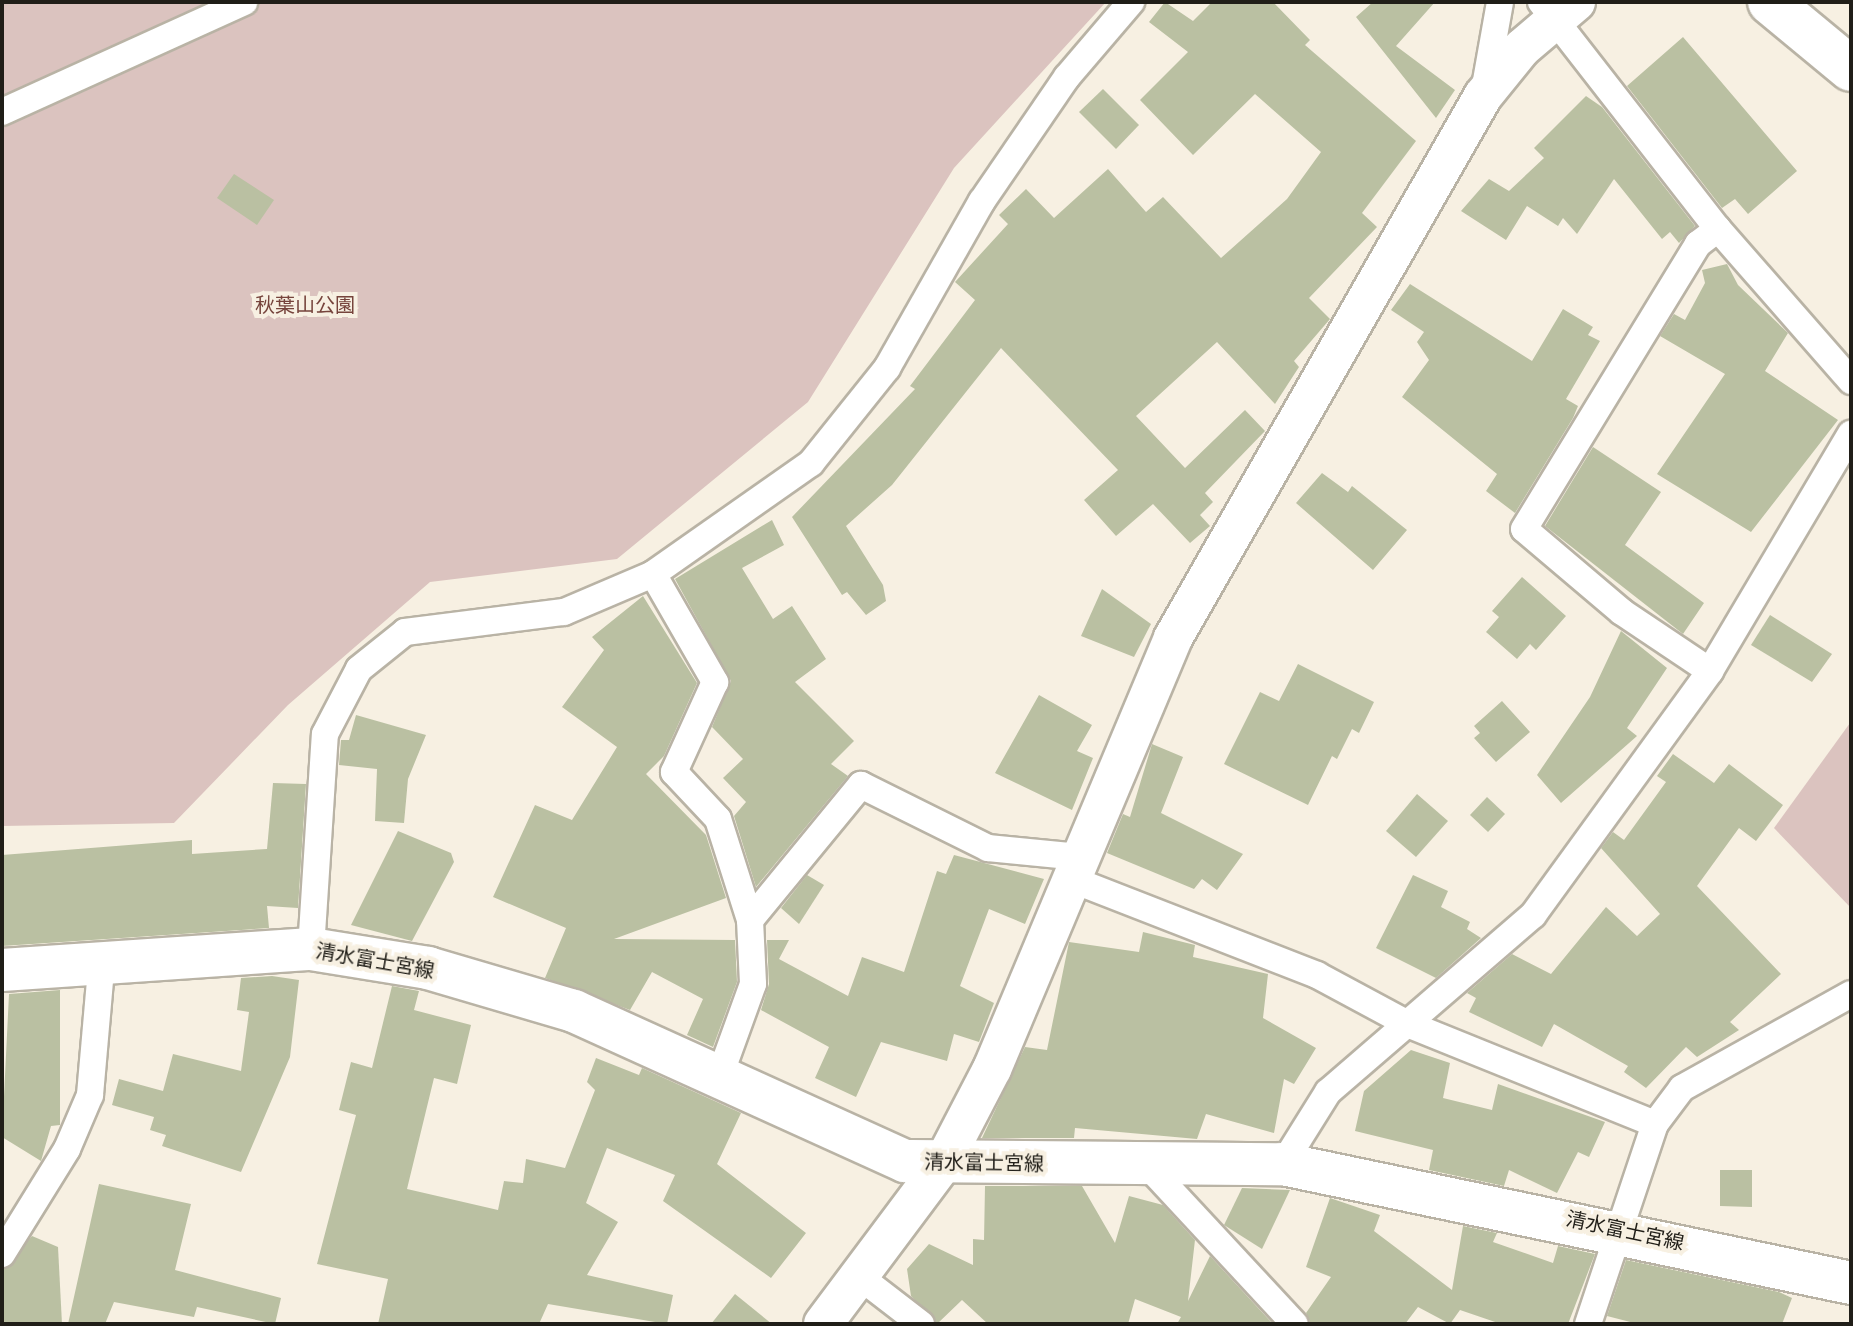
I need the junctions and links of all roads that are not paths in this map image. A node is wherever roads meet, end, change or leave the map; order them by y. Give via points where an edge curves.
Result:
1 (244, 2) edge
2 (1131, 2) edge
3 (1500, 2) edge
4 (1770, 2) edge
5 (1558, 8) edge
6 (1851, 69) edge
7 (1483, 96) junction
8 (2, 112) edge
9 (1718, 229) junction
10 (1851, 381) edge
11 (1851, 434) edge
12 (653, 574) junction
13 (1710, 671) junction
14 (1075, 868) junction
15 (750, 920) junction
16 (311, 949) junction
17 (101, 968) junction
18 (2, 970) edge
19 (1851, 994) edge
20 (1410, 1025) junction
21 (720, 1075) junction
22 (1655, 1124) junction
23 (1283, 1164) junction
24 (942, 1165) junction
25 (1147, 1165) junction
26 (1618, 1229) junction
27 (2, 1254) edge
28 (860, 1277) junction
29 (1851, 1283) edge
30 (823, 1324) edge
31 (921, 1324) edge
32 (1295, 1324) edge
33 (1588, 1324) edge

1 - 8 street
2 - 12 street via 1067,77 982,201 849,422 811,463
3 - 7 street
4 - 6 highway
5 - 7 street
5 - 9 street
7 - 14 street via 1173,638
9 - 10 street
9 - 13 street via 1698,244 1524,529 1622,612
11 - 13 street
12 - 15 street via 715,682 674,772 718,819
12 - 16 street via 564,612 405,632 359,669 325,734
13 - 20 street via 1533,915
14 - 15 street via 988,848 861,785
14 - 20 street via 1317,975
14 - 24 street via 992,1069
15 - 21 street via 753,984
16 - 17 main road, 清水富士宮線
16 - 21 main road, 清水富士宮線 via 500,987
17 - 18 main road, 清水富士宮線
17 - 27 street via 90,1095 67,1149
19 - 22 street via 1682,1088
20 - 22 street
20 - 23 street via 1328,1092
21 - 24 main road, 清水富士宮線 via 905,1161
22 - 26 street
23 - 25 main road, 清水富士宮線
23 - 26 main road, 清水富士宮線
24 - 25 main road, 清水富士宮線
24 - 28 street
25 - 32 street
26 - 29 main road, 清水富士宮線
26 - 33 street
28 - 30 street
28 - 31 street

